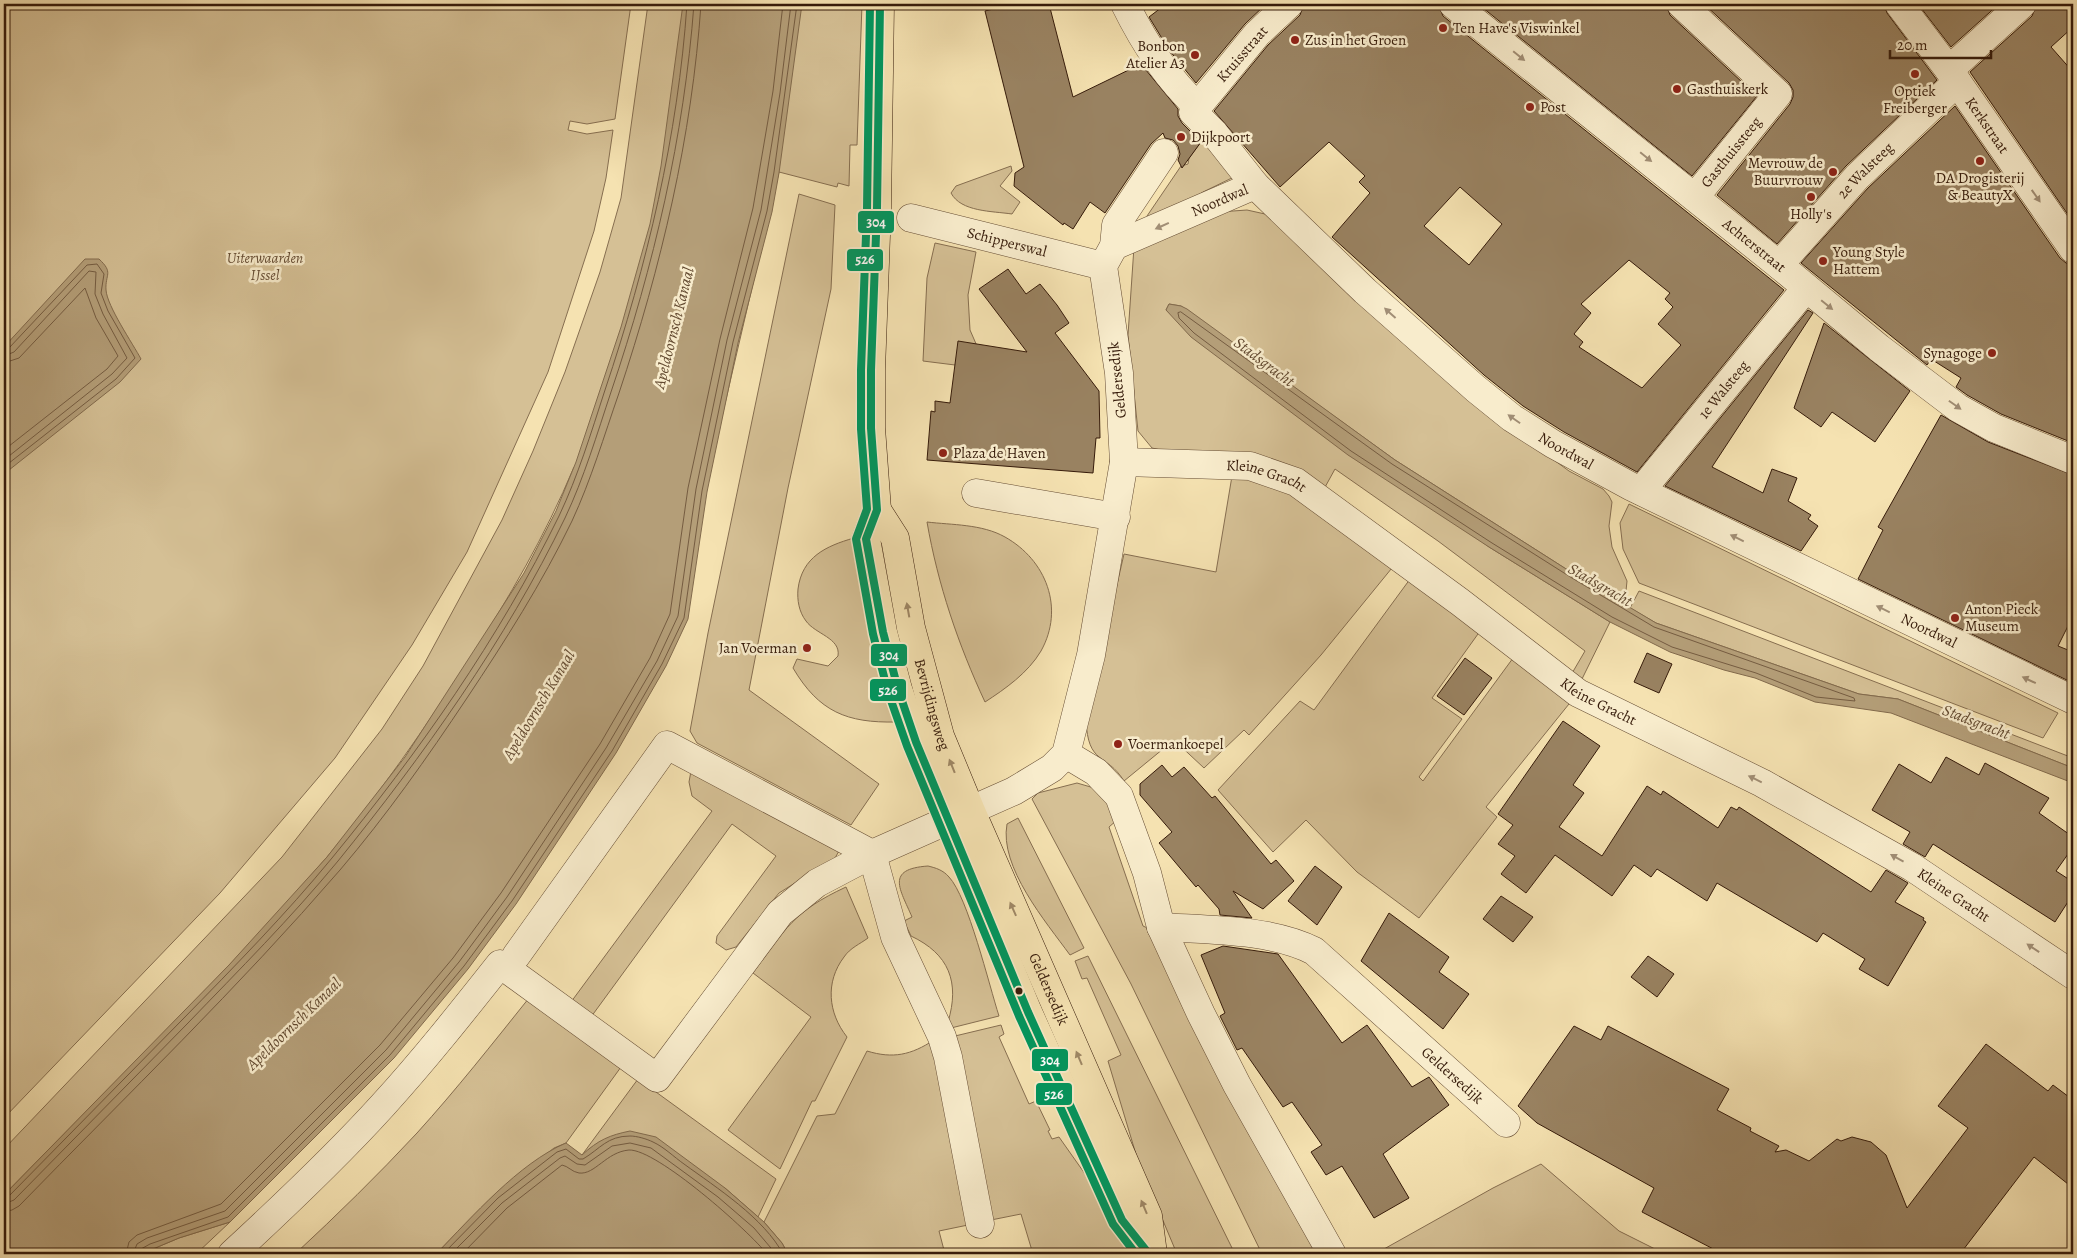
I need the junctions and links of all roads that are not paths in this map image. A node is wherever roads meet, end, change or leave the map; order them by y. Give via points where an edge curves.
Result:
1 (880, 4) edge
2 (1125, 4) edge
3 (1289, 4) edge
4 (1453, 4) edge
5 (1681, 4) edge
6 (1899, 4) edge
7 (2022, 4) edge
8 (1953, 76) junction
9 (1195, 110) junction
10 (1164, 153) dead end
11 (1254, 185) junction
12 (1695, 197) junction
13 (910, 218) dead end
14 (2073, 250) edge
15 (1108, 256) junction
16 (1779, 265) junction
17 (1806, 288) junction
18 (2073, 460) edge
19 (1124, 462) junction
20 (1641, 491) junction
21 (976, 493) dead end
22 (1116, 517) junction
23 (2073, 700) edge
24 (1066, 754) junction
25 (960, 815) junction
26 (872, 854) junction
27 (1161, 927) junction
28 (516, 956) dead end
29 (2073, 975) edge
30 (1506, 1123) dead end
31 (980, 1224) dead end
32 (232, 1254) edge
33 (1149, 1254) edge
34 (1154, 1254) edge
35 (1332, 1254) edge

1 - 25 main road, Bevrijdingsweg via 871,370 877,510 866,539 883,632 916,742
2 - 9 street via 1142,39
3 - 9 street, Kruisstraat via 1257,34
4 -> 12 street, Achterstraat
5 - 12 street, Gasthuissteeg via 1778,94
6 - 8 street, Kerkstraat
7 - 8 street, 2e Walsteeg
8 -> 14 street, Kerkstraat
8 - 16 street, 2e Walsteeg
9 - 11 street
10 - 15 street via 1116,225
11 -> 15 street, Noordwal
20 -> 11 street, Noordwal via 1512,418 1365,291
12 - 16 street, Achterstraat
13 - 15 street, Schipperswal
15 - 19 street, Geldersedijk
16 - 17 street, Achterstraat
17 -> 18 street, Achterstraat via 1958,408 1994,428
17 - 20 street, 1e Walsteeg
19 - 22 street, Geldersedijk
29 -> 19 street, Kleine Gracht via 1912,867 1762,782 1578,693 1296,482 1250,466
23 -> 20 street, Noordwal
21 - 22 street
22 - 24 street, Geldersedijk via 1091,655
24 - 25 street via 1052,768 1028,783
24 - 27 street via 1101,776 1120,796 1147,873
25 - 26 street
25 - 33 main road, Geldersedijk via 1028,1012 1122,1220
34 -> 25 main road, Geldersedijk via 1148,1216
26 - 28 street via 667,746
26 - 31 street via 895,937 942,1037 948,1057
26 - 32 street via 816,883 780,913 657,1078 500,964 383,1105
27 - 30 street, Geldersedijk via 1278,938 1314,951
27 - 35 street via 1237,1084

